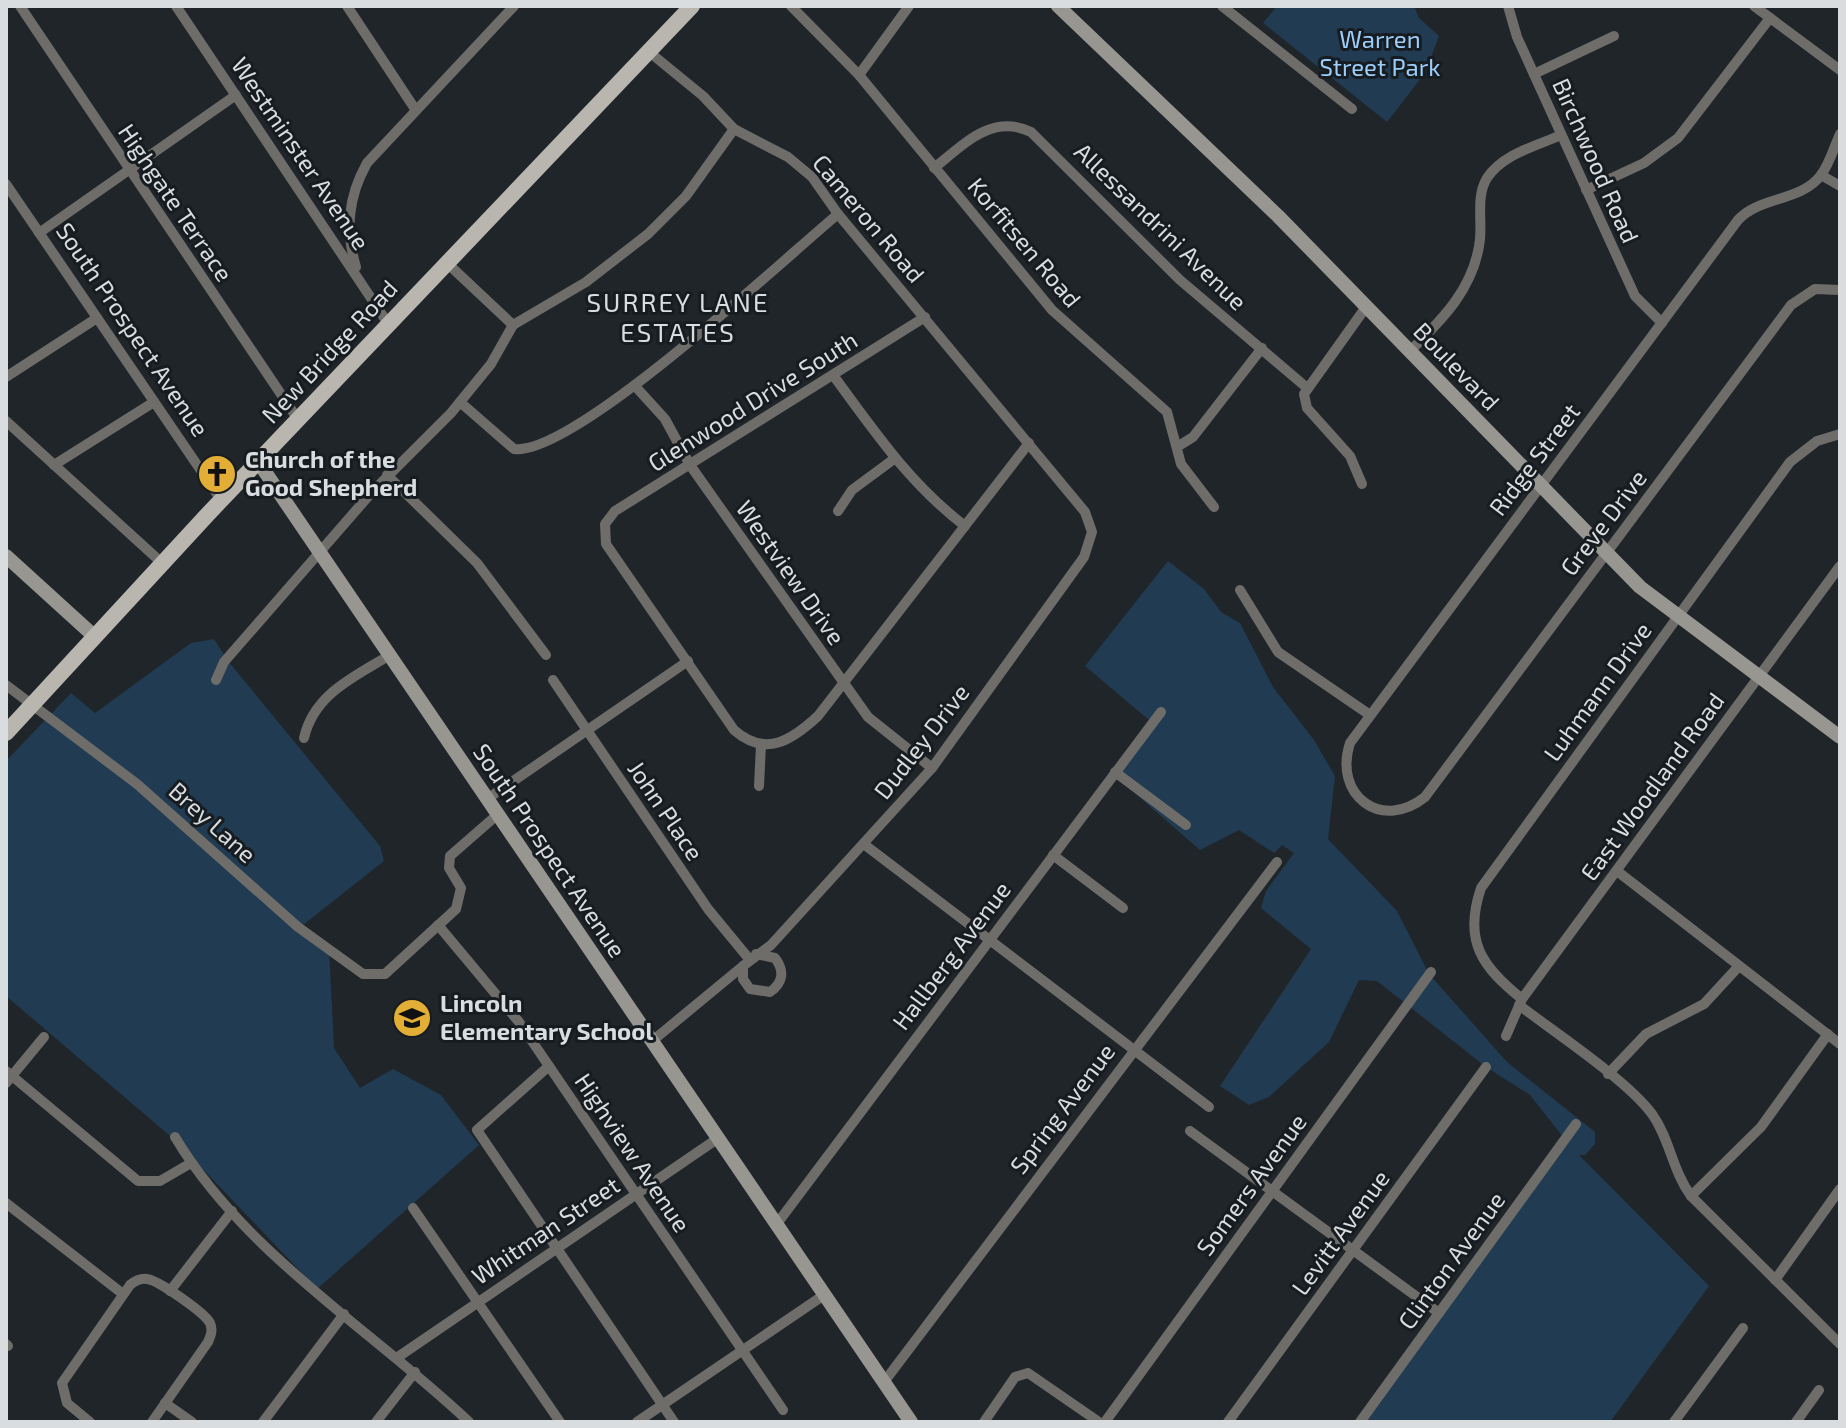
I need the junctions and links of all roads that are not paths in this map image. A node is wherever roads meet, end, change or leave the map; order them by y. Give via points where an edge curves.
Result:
1 (20, 6) edge
2 (176, 6) edge
3 (347, 6) edge
4 (514, 6) edge
5 (692, 6) edge
6 (791, 6) edge
7 (909, 6) edge
8 (1058, 6) edge
9 (1222, 6) edge
10 (1508, 6) edge
11 (1754, 6) edge
12 (1770, 18) junction
13 (1614, 36) dead end
14 (648, 51) junction
15 (1840, 70) edge
16 (1534, 74) junction
17 (859, 75) junction
18 (236, 95) junction
19 (415, 109) junction
20 (1352, 109) dead end
21 (734, 129) junction
22 (1840, 134) edge
23 (1561, 135) junction
24 (934, 168) junction
25 (129, 170) junction
26 (1821, 175) junction
27 (6, 184) edge
28 (1840, 186) edge
29 (1586, 190) junction
30 (838, 214) junction
31 (39, 233) junction
32 (447, 263) junction
33 (363, 283) junction
34 (1840, 290) edge
35 (1366, 307) junction
36 (925, 317) junction
37 (97, 318) junction
38 (1662, 323) junction
39 (389, 325) junction
40 (513, 325) junction
41 (1262, 348) junction
42 (1410, 351) junction
43 (833, 375) junction
44 (6, 377) edge
45 (635, 386) junction
46 (1306, 387) junction
47 (154, 402) junction
48 (460, 402) junction
49 (6, 421) edge
50 (299, 421) junction
51 (1840, 434) edge
52 (1029, 443) junction
53 (1177, 447) junction
54 (894, 459) junction
55 (259, 463) junction
56 (54, 465) junction
57 (690, 465) junction
58 (387, 475) junction
59 (1362, 484) dead end
60 (1541, 487) junction
61 (221, 500) junction
62 (1214, 507) dead end
63 (838, 511) dead end
64 (965, 526) junction
65 (1092, 532) joint
66 (320, 551) junction
67 (1606, 554) junction
68 (6, 556) edge
69 (162, 563) junction
70 (1840, 566) edge
71 (1240, 590) dead end
72 (1679, 617) junction
73 (94, 636) junction
74 (390, 655) junction
75 (546, 655) dead end
76 (688, 661) junction
77 (1760, 676) junction
78 (216, 680) dead end
79 (553, 680) dead end
80 (6, 685) edge
81 (844, 685) junction
82 (31, 707) junction
83 (1161, 712) dead end
84 (1370, 715) junction
85 (587, 731) junction
86 (6, 733) edge
87 (1840, 737) edge
88 (304, 738) dead end
89 (761, 745) junction
90 (932, 768) junction
91 (1115, 772) junction
92 (759, 786) dead end
93 (487, 799) junction
94 (1412, 806) joint
95 (497, 815) junction
96 (1186, 825) dead end
97 (865, 845) junction
98 (1053, 855) junction
99 (1277, 862) dead end
100 (1617, 871) junction
101 (1123, 908) dead end
102 (438, 925) junction
103 (989, 941) junction
104 (750, 960) junction
105 (1739, 966) junction
106 (1431, 972) dead end
107 (1520, 1002) junction
108 (1828, 1034) junction
109 (1506, 1036) dead end
110 (44, 1037) dead end
111 (651, 1042) junction
112 (1840, 1044) edge
113 (1133, 1049) junction
114 (549, 1066) junction
115 (1486, 1067) dead end
116 (1608, 1074) junction
117 (8, 1076) edge
118 (1209, 1107) dead end
119 (1576, 1124) dead end
120 (1190, 1131) dead end
121 (175, 1137) dead end
122 (717, 1139) junction
123 (191, 1163) junction
124 (1840, 1189) edge
125 (1272, 1191) junction
126 (636, 1194) junction
127 (1691, 1196) junction
128 (6, 1203) edge
129 (413, 1208) dead end
130 (232, 1211) junction
131 (776, 1225) junction
132 (557, 1248) junction
133 (1353, 1250) junction
134 (1775, 1280) junction
135 (170, 1291) junction
136 (123, 1294) junction
137 (824, 1295) junction
138 (478, 1302) junction
139 (1439, 1313) junction
140 (344, 1314) junction
141 (1743, 1328) dead end
142 (1840, 1344) edge
143 (742, 1350) junction
144 (398, 1357) junction
145 (415, 1372) junction
146 (884, 1382) junction
147 (1819, 1390) dead end
148 (165, 1403) junction
149 (662, 1405) junction
150 (783, 1410) dead end
151 (90, 1422) edge
152 (152, 1422) edge
153 (192, 1422) edge
154 (263, 1422) edge
155 (376, 1422) edge
156 (469, 1422) edge
157 (560, 1422) edge
158 (637, 1422) edge
159 (674, 1422) edge
160 (911, 1422) edge
161 (984, 1422) edge
162 (1102, 1422) edge
163 (1228, 1422) edge
164 (1360, 1422) edge
165 (1674, 1422) edge
166 (1796, 1422) edge

1 - 25 street, Highgate Terrace
2 - 18 street, Westminster Avenue
3 - 19 street
4 - 19 street
5 - 14 main road, New Bridge Road
6 - 17 street, Korfitsen Road
7 - 17 street
8 - 35 street, Boulevard
9 - 20 street
10 - 16 street, Birchwood Road
11 - 12 street
12 - 15 street
12 - 29 street via 1678,138 1644,163
13 - 16 street
14 - 21 street, Cameron Road
14 - 32 main road, New Bridge Road
16 - 23 street, Birchwood Road
17 - 24 street, Korfitsen Road
18 - 25 street
18 - 33 street, Westminster Avenue
19 - 33 street via 375,152 354,193 349,236
21 - 30 street, Cameron Road via 788,157 812,177
21 - 40 street via 686,196 648,234 586,282
22 - 26 street
23 - 29 street, Birchwood Road
23 - 42 street via 1509,158 1489,176 1480,202 1480,240 1472,273 1449,311
24 - 41 street, Allessandrini Avenue via 985,130 1012,125 1031,132 1180,280
24 - 53 street, Korfitsen Road via 1052,310 1158,401 1173,425
25 - 31 street
25 - 50 street, Highgate Terrace
26 - 28 street
26 - 38 street, Ridge Street via 1798,192 1745,212
27 - 31 street, South Prospect Avenue
29 - 38 street, Birchwood Road via 1635,296
30 - 36 street, Cameron Road
30 - 45 street
31 - 37 street, South Prospect Avenue
32 - 39 main road, New Bridge Road
32 - 40 street
33 - 39 street, Westminster Avenue
34 - 67 street, Greve Drive via 1815,289 1791,305
35 - 42 street, Boulevard
35 - 46 street
36 - 43 street, Glenwood Drive South
36 - 52 street, Cameron Road
37 - 44 street
37 - 47 street, South Prospect Avenue
38 - 60 street, Ridge Street
39 - 50 main road, New Bridge Road
40 - 48 street
41 - 46 street, Allessandrini Avenue
41 - 53 street via 1193,437
42 - 60 street, Boulevard
43 - 54 street
43 - 57 street, Glenwood Drive South
45 - 48 street via 566,431 521,450 507,446
45 - 57 street, Westview Drive via 665,419
46 - 59 street, Allessandrini Avenue via 1307,408 1350,456
47 - 56 street
47 - 61 street, South Prospect Avenue
48 - 58 street
49 - 56 street
50 - 55 main road, New Bridge Road
51 - 72 street, Luhmann Drive via 1817,441 1790,462
52 - 64 street
52 - 65 street, Cameron Road via 1085,512
53 - 62 street, Korfitsen Road via 1181,464
54 - 63 street via 852,490
54 - 64 street via 926,495
55 - 61 main road, New Bridge Road
55 - 66 street, South Prospect Avenue
56 - 69 street
57 - 76 street, Glenwood Drive South via 615,511 605,524 606,544
57 - 81 street, Westview Drive
58 - 66 street
58 - 75 street via 477,563
60 - 67 street, Boulevard
60 - 84 street, Ridge Street
61 - 69 main road, New Bridge Road
64 - 81 street
65 - 90 street, Dudley Drive via 1084,557
66 - 74 street, South Prospect Avenue
66 - 78 street via 224,662
67 - 72 street, Boulevard
67 - 94 street, Greve Drive via 1425,797
68 - 73 street
69 - 73 main road, New Bridge Road
70 - 77 street, East Woodland Road
71 - 84 street via 1278,652
72 - 77 street, Boulevard
72 - 107 street, Luhmann Drive via 1481,888 1474,915 1476,943 1493,974
73 - 82 main road, New Bridge Road
74 - 88 street via 325,697
74 - 93 street, South Prospect Avenue
76 - 85 street
76 - 89 street via 734,730
77 - 87 street, Boulevard
77 - 100 street, East Woodland Road
79 - 85 street, John Place
80 - 82 street, Brey Lane
81 - 89 street via 790,739
81 - 90 street, Westview Drive via 881,731
82 - 86 main road, New Bridge Road
82 - 102 street, Brey Lane via 137,784 298,927 363,974 385,974
83 - 91 street, Hallberg Avenue
84 - 94 street, Ridge Street via 1345,757 1350,787 1367,804 1385,811
85 - 93 street
85 - 104 street, John Place via 708,909
89 - 92 street
90 - 97 street, Dudley Drive
91 - 96 street
91 - 98 street, Hallberg Avenue
93 - 95 street, South Prospect Avenue
95 - 102 street via 450,856 449,868 461,896 456,909
95 - 111 street, South Prospect Avenue
97 - 103 street
97 - 104 street, Dudley Drive via 771,945
98 - 101 street
98 - 103 street, Hallberg Avenue
99 - 113 street, Spring Avenue
100 - 105 street
100 - 107 street, East Woodland Road
102 - 114 street, Highview Avenue
103 - 113 street
103 - 131 street, Hallberg Avenue
104 - 111 street, Dudley Drive
105 - 108 street
105 - 116 street via 1704,1004 1646,1034
106 - 125 street, Somers Avenue
107 - 109 street, East Woodland Road
107 - 116 street, Luhmann Drive
108 - 112 street
108 - 127 street via 1761,1127
110 - 117 street
111 - 122 street, South Prospect Avenue
113 - 118 street
113 - 146 street, Spring Avenue
114 - 126 street, Highview Avenue
114 - 132 street via 477,1130
115 - 133 street, Levitt Avenue
116 - 127 street, Luhmann Drive via 1655,1118 1673,1168
117 - 123 street via 138,1181 160,1181
119 - 139 street, Clinton Avenue
120 - 125 street
121 - 123 street
122 - 126 street, Whitman Street
122 - 131 street, South Prospect Avenue
123 - 130 street
124 - 134 street
125 - 133 street
125 - 162 street, Somers Avenue
126 - 132 street, Whitman Street
126 - 143 street, Highview Avenue
127 - 134 street, Luhmann Drive
128 - 136 street
129 - 138 street
130 - 135 street
130 - 140 street
131 - 137 street, South Prospect Avenue
132 - 138 street, Whitman Street
132 - 149 street
133 - 139 street
133 - 163 street, Levitt Avenue
134 - 142 street, Luhmann Drive
135 - 136 street via 142,1279
135 - 148 street via 206,1317 211,1329 208,1342
136 - 151 street via 62,1383 67,1403
137 - 143 street
137 - 146 street, South Prospect Avenue
138 - 144 street, Whitman Street
138 - 157 street
139 - 164 street, Clinton Avenue
140 - 144 street
140 - 154 street
141 - 165 street
143 - 149 street
143 - 150 street, Highview Avenue
144 - 145 street
145 - 155 street
145 - 156 street
146 - 160 street, South Prospect Avenue
147 - 166 street
148 - 152 street
148 - 153 street
149 - 158 street
149 - 159 street
161 - 162 street via 1023,1373 1034,1375

